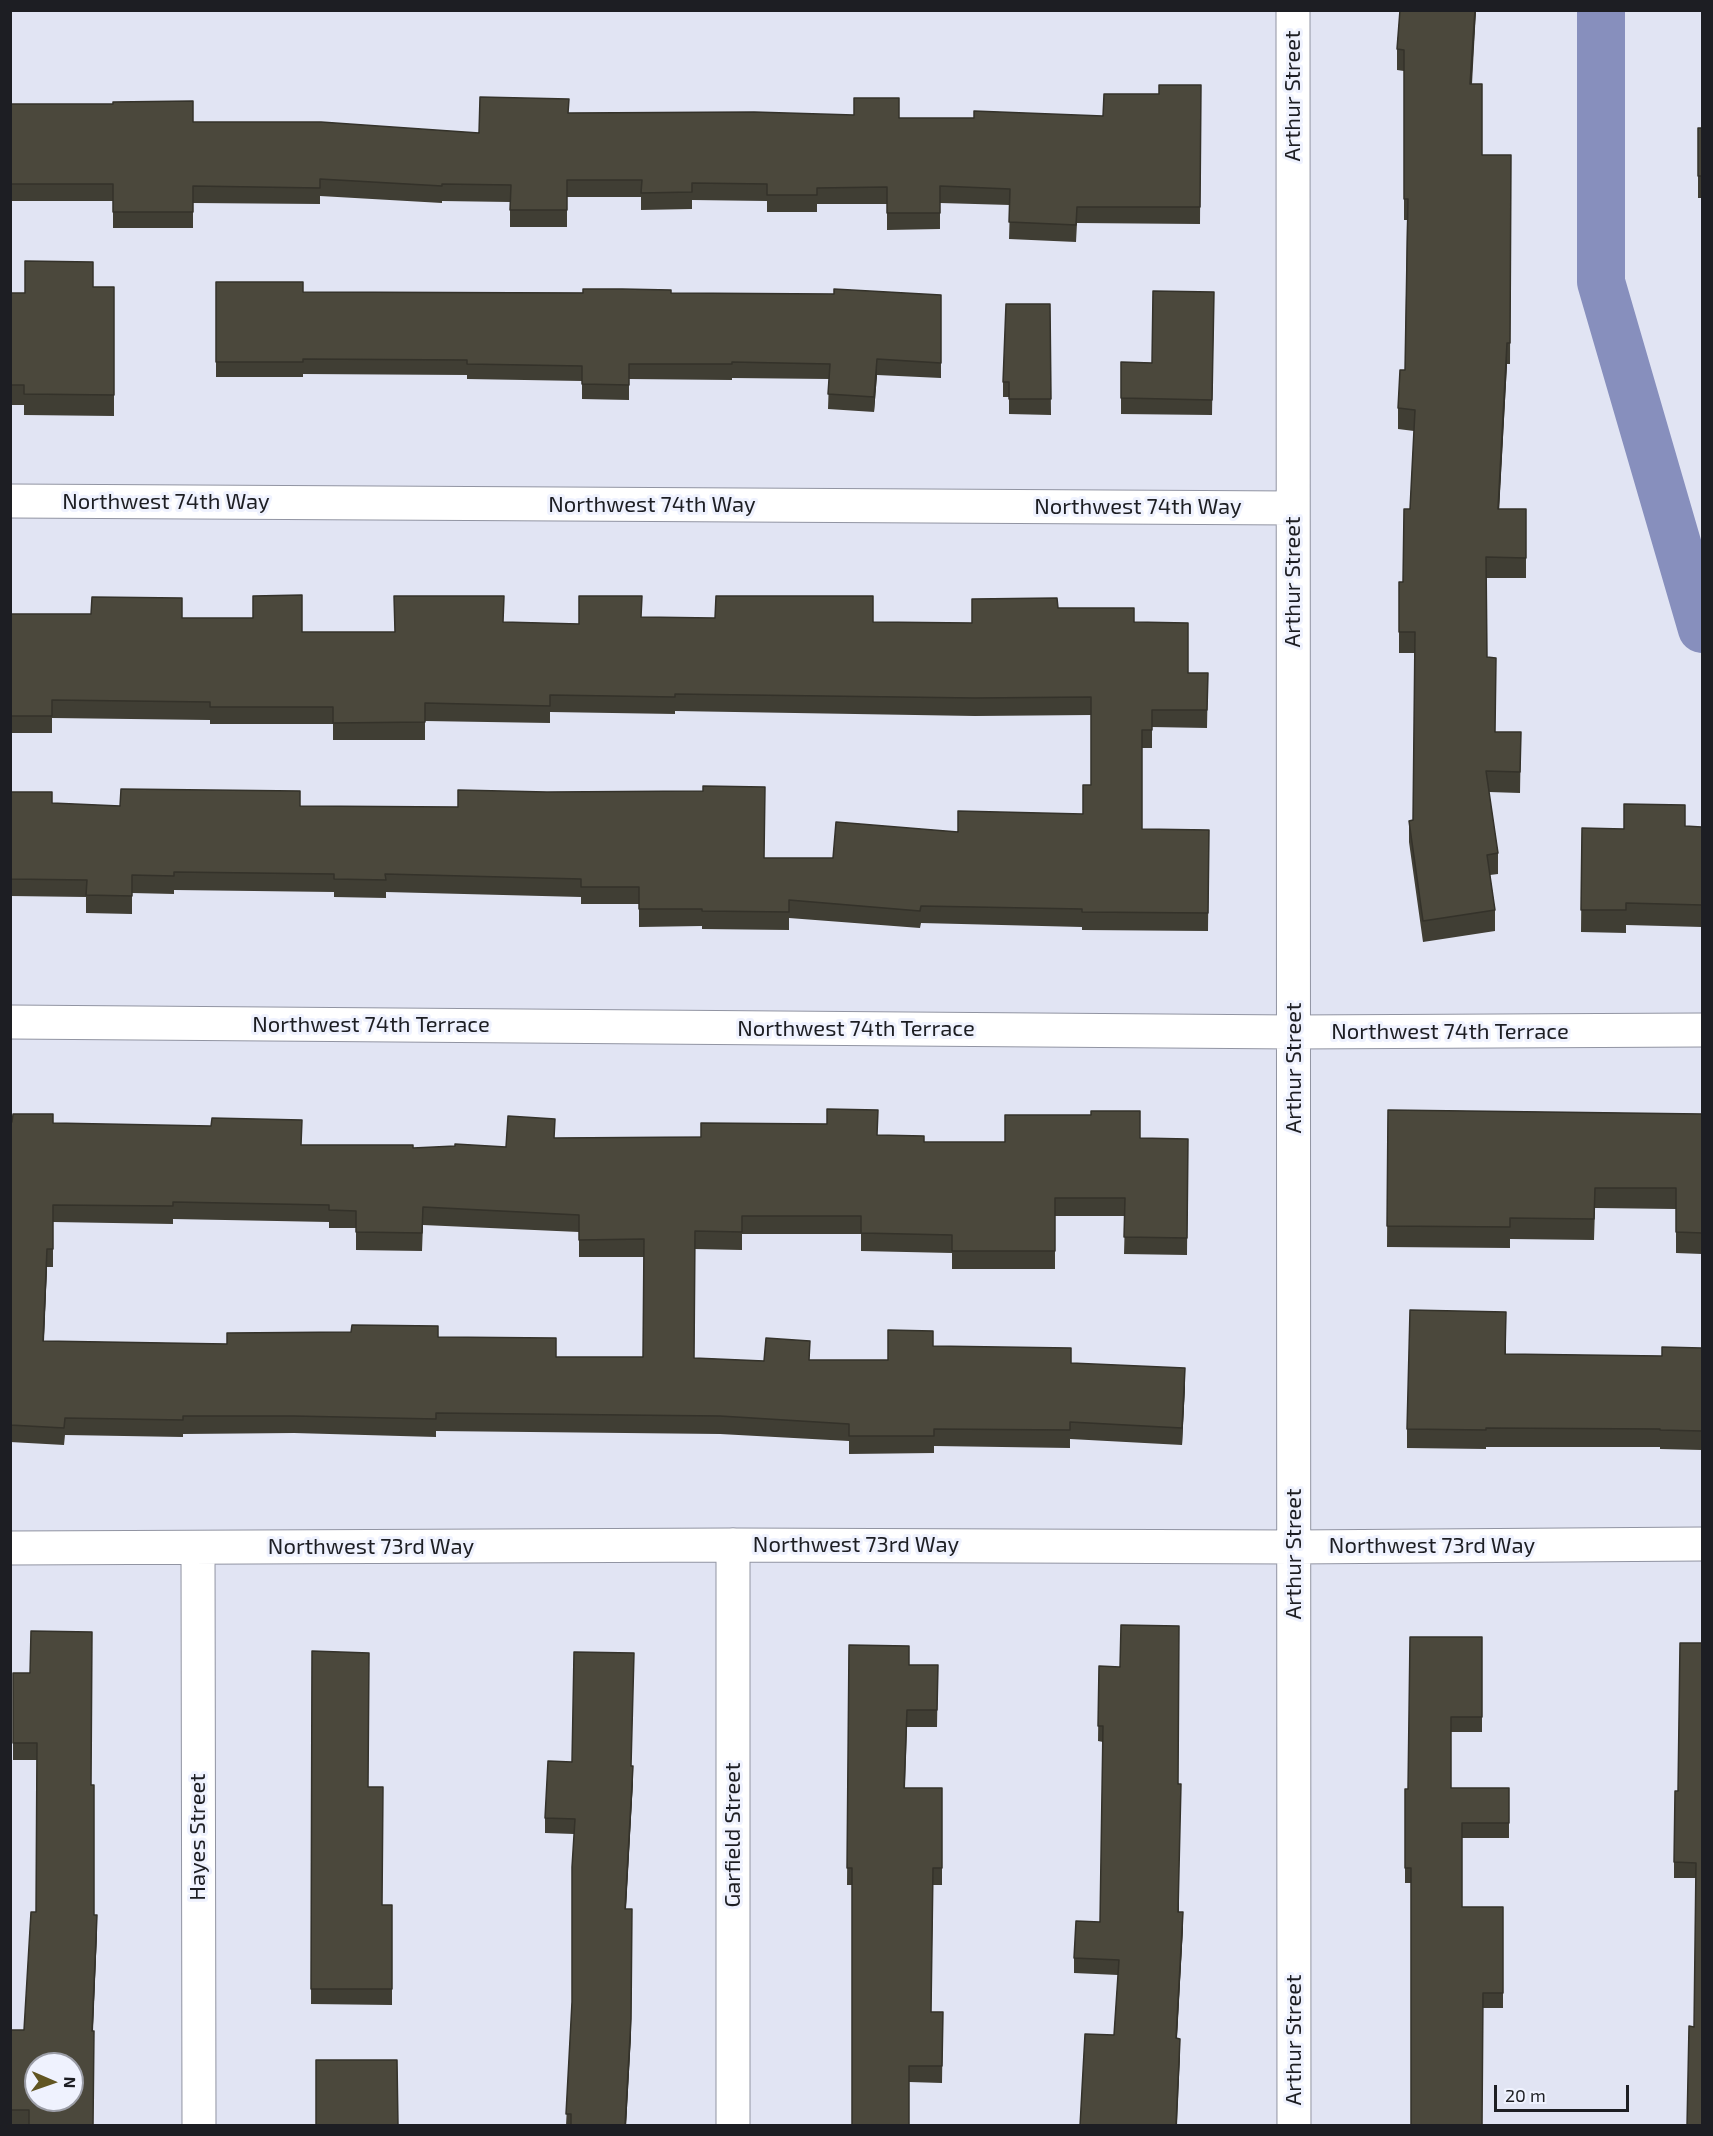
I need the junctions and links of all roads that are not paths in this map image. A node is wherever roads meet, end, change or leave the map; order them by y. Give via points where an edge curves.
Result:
1 (1293, 10) edge
2 (10, 501) edge
3 (1293, 508) junction
4 (10, 1022) edge
5 (1702, 1030) edge
6 (1294, 1032) junction
7 (1702, 1544) edge
8 (733, 1545) junction
9 (1294, 1547) junction
10 (10, 1548) edge
11 (198, 1549) junction
12 (199, 2126) edge
13 (733, 2126) edge
14 (1294, 2126) edge

1 - 3 street, Arthur Street
2 - 3 street, Northwest 74th Way
3 - 6 street, Arthur Street
4 - 6 street, Northwest 74th Terrace
5 - 6 street, Northwest 74th Terrace
6 - 9 street, Arthur Street
7 - 9 street, Northwest 73rd Way
8 - 9 street, Northwest 73rd Way
8 - 11 street, Northwest 73rd Way
8 - 13 street, Garfield Street
9 - 14 street, Arthur Street
10 - 11 street, Northwest 73rd Way
11 - 12 street, Hayes Street

